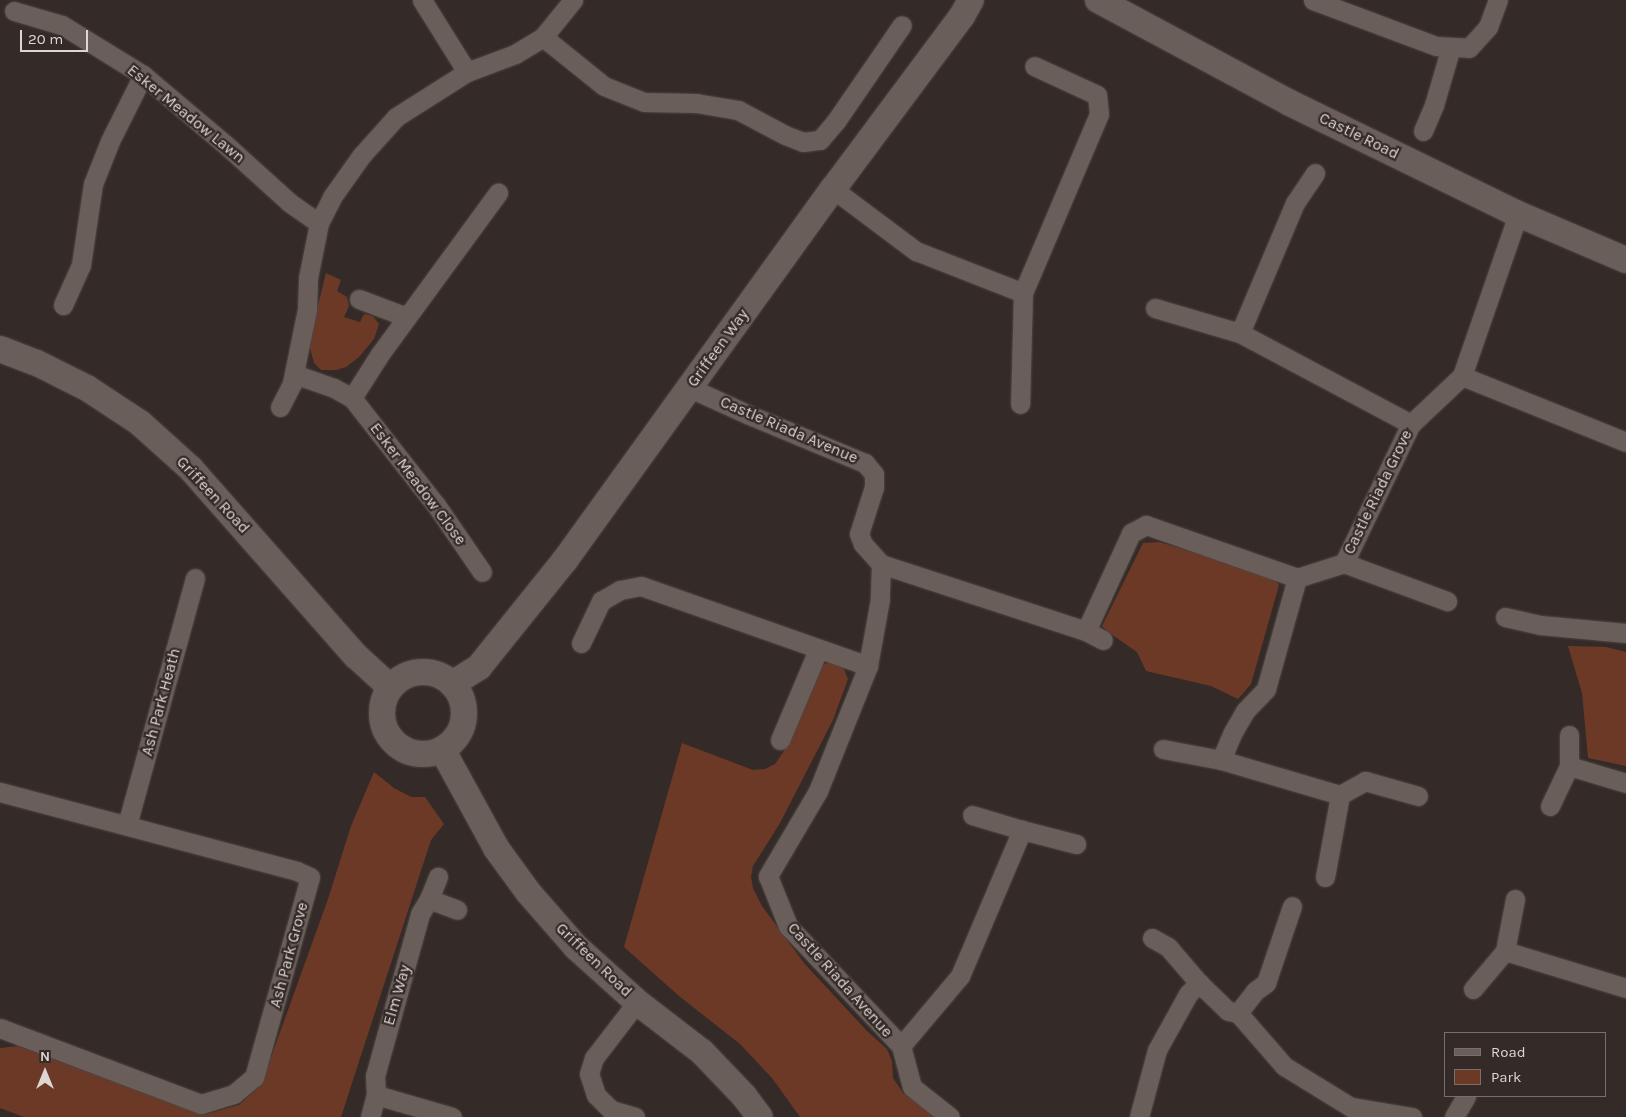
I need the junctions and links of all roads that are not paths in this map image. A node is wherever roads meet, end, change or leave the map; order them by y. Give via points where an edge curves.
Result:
1 (422, 0) edge
2 (573, 0) edge
3 (971, 0) edge
4 (1098, 0) edge
5 (1313, 0) edge
6 (1498, 0) edge
7 (14, 12) dead end
8 (902, 25) dead end
9 (543, 36) junction
10 (1451, 47) junction
11 (1034, 66) dead end
12 (467, 72) junction
13 (143, 75) junction
14 (1423, 131) dead end
15 (1315, 173) dead end
16 (833, 189) junction
17 (498, 193) dead end
18 (1518, 214) junction
19 (319, 224) junction
20 (1626, 260) edge
21 (1023, 293) junction
22 (359, 299) dead end
23 (63, 305) dead end
24 (1155, 308) dead end
25 (407, 317) junction
26 (1240, 333) junction
27 (0, 349) edge
28 (294, 374) junction
29 (1462, 376) junction
30 (690, 388) junction
31 (352, 398) junction
32 (1020, 404) dead end
33 (280, 407) dead end
34 (1411, 424) junction
35 (1626, 442) edge
36 (1344, 563) junction
37 (881, 564) junction
38 (482, 572) dead end
39 (195, 578) dead end
40 (1297, 578) junction
41 (1447, 601) dead end
42 (1505, 618) dead end
43 (1086, 631) junction
44 (1626, 633) edge
45 (1103, 640) dead end
46 (581, 643) dead end
47 (818, 650) junction
48 (868, 666) junction
49 (452, 684) junction
50 (390, 687) junction
51 (1569, 735) dead end
52 (780, 740) dead end
53 (1162, 749) dead end
54 (443, 751) junction
55 (1221, 760) junction
56 (1569, 766) junction
57 (1626, 783) edge
58 (0, 792) edge
59 (1340, 795) junction
60 (1418, 796) dead end
61 (1550, 806) dead end
62 (972, 815) dead end
63 (127, 825) junction
64 (1022, 830) junction
65 (1076, 844) dead end
66 (438, 877) dead end
67 (1324, 877) dead end
68 (429, 899) junction
69 (1515, 899) dead end
70 (1292, 906) dead end
71 (457, 910) dead end
72 (1152, 938) dead end
73 (1505, 951) junction
74 (1199, 984) junction
75 (1626, 988) edge
76 (1473, 990) dead end
77 (637, 1002) junction
78 (1238, 1013) junction
79 (0, 1028) edge
80 (901, 1046) junction
81 (376, 1094) junction
82 (1465, 1097) edge
83 (1350, 1112) edge
84 (609, 1114) edge
85 (370, 1117) edge
86 (452, 1117) edge
87 (635, 1117) edge
88 (760, 1117) edge
89 (950, 1117) edge
90 (1140, 1117) edge
91 (1412, 1117) edge
92 (1454, 1117) edge

1 - 12 street
2 - 9 street
3 - 16 street, Griffeen Way
4 - 18 street, Castle Road via 1290,103
5 - 10 street via 1436,46
6 - 10 street via 1488,27 1469,48
7 - 13 street, Esker Meadow Lawn via 62,24
8 - 9 street via 820,140 803,142 738,110 696,103 644,102 612,90
9 - 12 street via 515,54
10 - 14 street
11 - 21 street via 1097,95 1099,114
12 - 19 street via 396,117 351,169 332,196
13 - 19 street, Esker Meadow Lawn via 290,203
13 - 23 street via 93,184 81,265
15 - 26 street via 1296,203
16 - 21 street via 916,252
16 - 30 street, Griffeen Way
17 - 25 street
18 - 20 street, Castle Road
18 - 29 street, Castle Riada Grove
19 - 28 street
21 - 32 street
22 - 25 street
24 - 26 street
25 - 31 street
26 - 34 street
27 - 50 street, Griffeen Road via 87,388 140,423 191,469 356,656
28 - 31 street, Esker Meadow Close
28 - 33 street via 288,395
29 - 34 street, Castle Riada Grove
29 - 35 street
30 - 37 street, Castle Riada Avenue via 865,463 874,474 874,487 859,534 863,544
30 - 49 street, Griffeen Way via 520,618 479,667
31 - 38 street, Esker Meadow Close via 436,505
34 - 36 street, Castle Riada Grove
36 - 40 street, Castle Riada Grove
36 - 41 street
37 - 43 street, Castle Riada Avenue
37 - 48 street, Castle Riada Avenue via 880,599
39 - 63 street, Ash Park Heath
40 - 43 street via 1146,525 1131,533
40 - 55 street via 1266,689 1245,711
42 - 44 street via 1540,625
43 - 45 street, Castle Riada Avenue
46 - 47 street via 601,601 620,590 641,586
47 - 48 street
47 - 52 street
48 - 80 street, Castle Riada Avenue via 818,791 768,876 788,926
49 - 50 street via 441,676 414,672
49 - 54 street via 460,694 464,720 460,732
50 - 54 street via 381,712 383,727 390,739 401,749 414,754 429,755
51 - 56 street
53 - 55 street
54 - 77 street, Griffeen Road via 496,848 528,892 576,947
55 - 59 street
56 - 57 street
56 - 61 street
58 - 63 street, Ash Park Grove
59 - 60 street via 1365,781
59 - 67 street
62 - 64 street
63 - 79 street, Ash Park Grove via 310,877 254,1077 234,1094 201,1104
64 - 65 street
64 - 80 street, Castle Riada Avenue via 960,976
66 - 68 street, Elm Way
68 - 71 street
68 - 81 street, Elm Way via 420,914 375,1076
69 - 73 street
70 - 78 street via 1266,983 1255,991
72 - 74 street via 1168,947
73 - 75 street
73 - 76 street
74 - 78 street via 1228,1011
74 - 90 street via 1188,994 1157,1050
77 - 84 street via 594,1058 589,1074 596,1094
77 - 88 street, Griffeen Road via 702,1052
78 - 83 street via 1284,1066
80 - 89 street, Castle Riada Avenue via 912,1087
81 - 85 street, Elm Way
81 - 86 street
82 - 92 street
83 - 91 street
84 - 87 street

